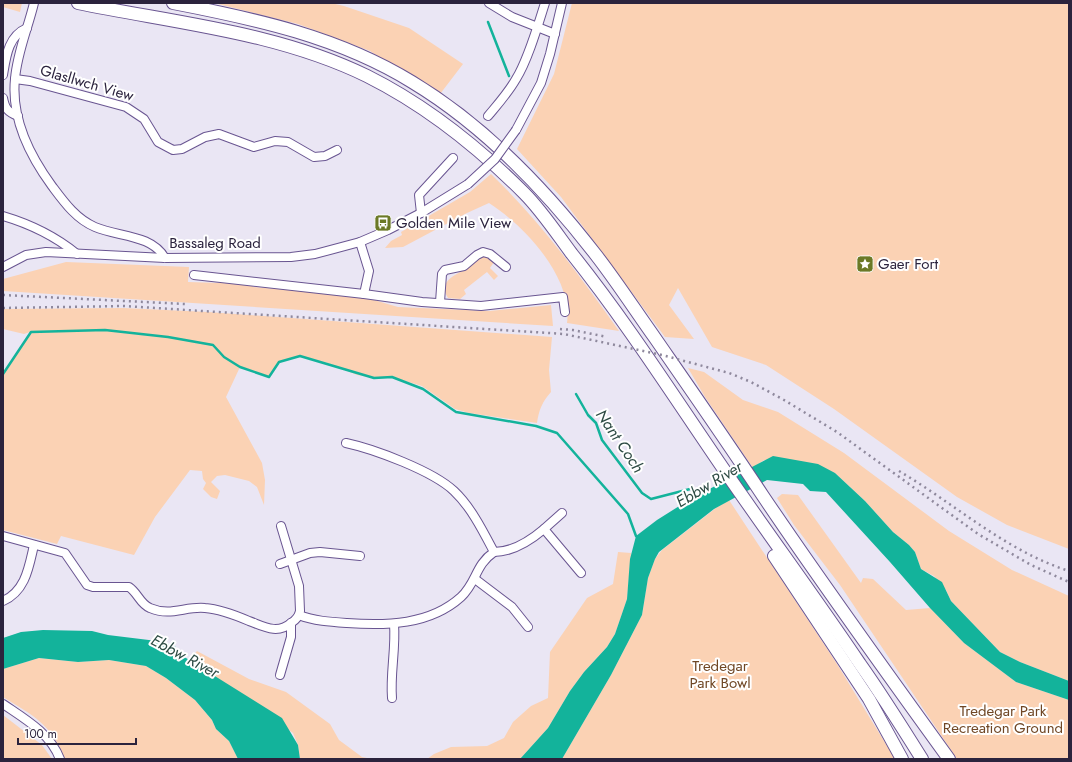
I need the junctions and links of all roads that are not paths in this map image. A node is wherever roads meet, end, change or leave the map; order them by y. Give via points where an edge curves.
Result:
1 (34, 3) edge
2 (78, 3) edge
3 (173, 3) edge
4 (489, 3) edge
5 (545, 3) edge
6 (562, 3) edge
7 (28, 25) junction
8 (537, 28) junction
9 (555, 34) junction
10 (3, 75) edge
11 (15, 79) junction
12 (3, 98) edge
13 (18, 116) junction
14 (488, 116) dead end
15 (337, 150) dead end
16 (453, 158) dead end
17 (422, 213) junction
18 (3, 216) edge
19 (360, 242) junction
20 (77, 254) junction
21 (165, 258) junction
22 (506, 266) dead end
23 (3, 267) edge
24 (194, 275) dead end
25 (364, 294) junction
26 (440, 302) junction
27 (565, 312) dead end
28 (346, 443) dead end
29 (562, 513) dead end
30 (758, 525) junction
31 (282, 526) dead end
32 (544, 529) junction
33 (3, 536) edge
34 (34, 545) junction
35 (494, 552) junction
36 (360, 556) dead end
37 (291, 560) junction
38 (280, 564) dead end
39 (581, 573) dead end
40 (475, 579) junction
41 (3, 601) edge
42 (299, 615) junction
43 (291, 624) junction
44 (394, 624) junction
45 (528, 627) dead end
46 (882, 666) junction
47 (280, 675) dead end
48 (392, 698) dead end
49 (3, 704) edge
50 (60, 759) edge
51 (902, 759) edge
52 (922, 759) edge
53 (943, 759) edge
54 (949, 759) edge

1 - 7 street
2 - 30 highway via 255,37 320,56 367,77 422,108 466,141 526,195 599,288
3 - 46 highway via 237,16 338,45 410,81 473,124 536,184 597,256
4 - 8 street
5 - 8 street
6 - 9 street, Bassaleg Road
7 - 10 street via 15,37 7,52
7 - 11 street
8 - 9 street
8 - 14 street via 518,78
9 - 17 street, Bassaleg Road, bridge via 541,83 516,130 495,159 468,184
11 - 13 street
11 - 15 street, Glasllwch View via 126,107 144,118 158,142 173,150 182,150 205,137 219,134 254,147 275,141 288,142 314,157 325,156
12 - 13 street via 5,108
13 - 21 street via 35,160 72,211 86,223 158,247
16 - 17 street via 419,194
17 - 19 street, Bassaleg Road
18 - 20 street via 59,239
19 - 21 street, Bassaleg Road via 315,254 291,257
19 - 25 street via 369,270
20 - 21 street, Bassaleg Road
20 - 23 street, Bassaleg Road via 46,252 26,255
22 - 26 street via 483,252 464,266 445,270 442,274
24 - 25 street
25 - 26 street
26 - 27 street via 482,306 563,297
28 - 35 street via 386,456 441,481 454,491 470,510
29 - 32 street
30 - 51 highway via 869,699
30 - 52 highway via 860,664
31 - 37 street
32 - 35 street via 516,547
32 - 39 street
33 - 34 street
34 - 41 street via 28,572 21,586
34 - 43 street via 65,553 87,585 130,588 144,604 156,610 176,612 207,608 270,629 283,629
35 - 40 street via 482,562
36 - 37 street via 320,552 300,555
37 - 38 street
37 - 42 street via 299,586
40 - 44 street via 460,598 438,612
40 - 45 street via 512,608
42 - 43 street
42 - 44 street via 335,623
43 - 47 street via 291,637
44 - 48 street via 396,647 391,675
46 - 53 highway
46 - 54 highway
49 - 50 street via 40,731

